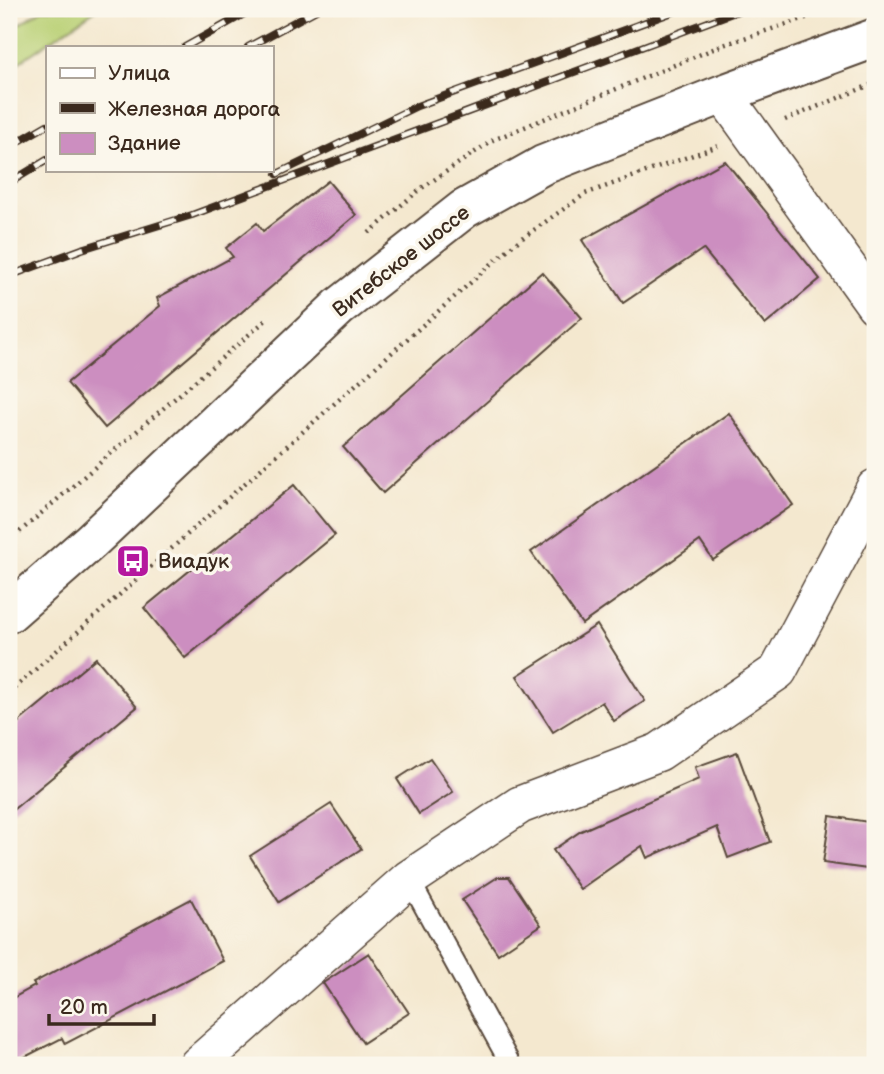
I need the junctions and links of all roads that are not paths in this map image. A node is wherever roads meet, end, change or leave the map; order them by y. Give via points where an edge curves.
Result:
1 (875, 38) edge
2 (723, 94) junction
3 (875, 305) edge
4 (875, 488) edge
5 (9, 613) edge
6 (409, 879) junction
7 (198, 1065) edge
8 (512, 1065) edge

1 - 2 main road, Витебское шоссе
2 - 3 street
2 - 5 main road, Витебское шоссе via 543,164 464,209 339,307
4 - 6 street via 778,671 659,752 520,805
6 - 7 street
6 - 8 lane

